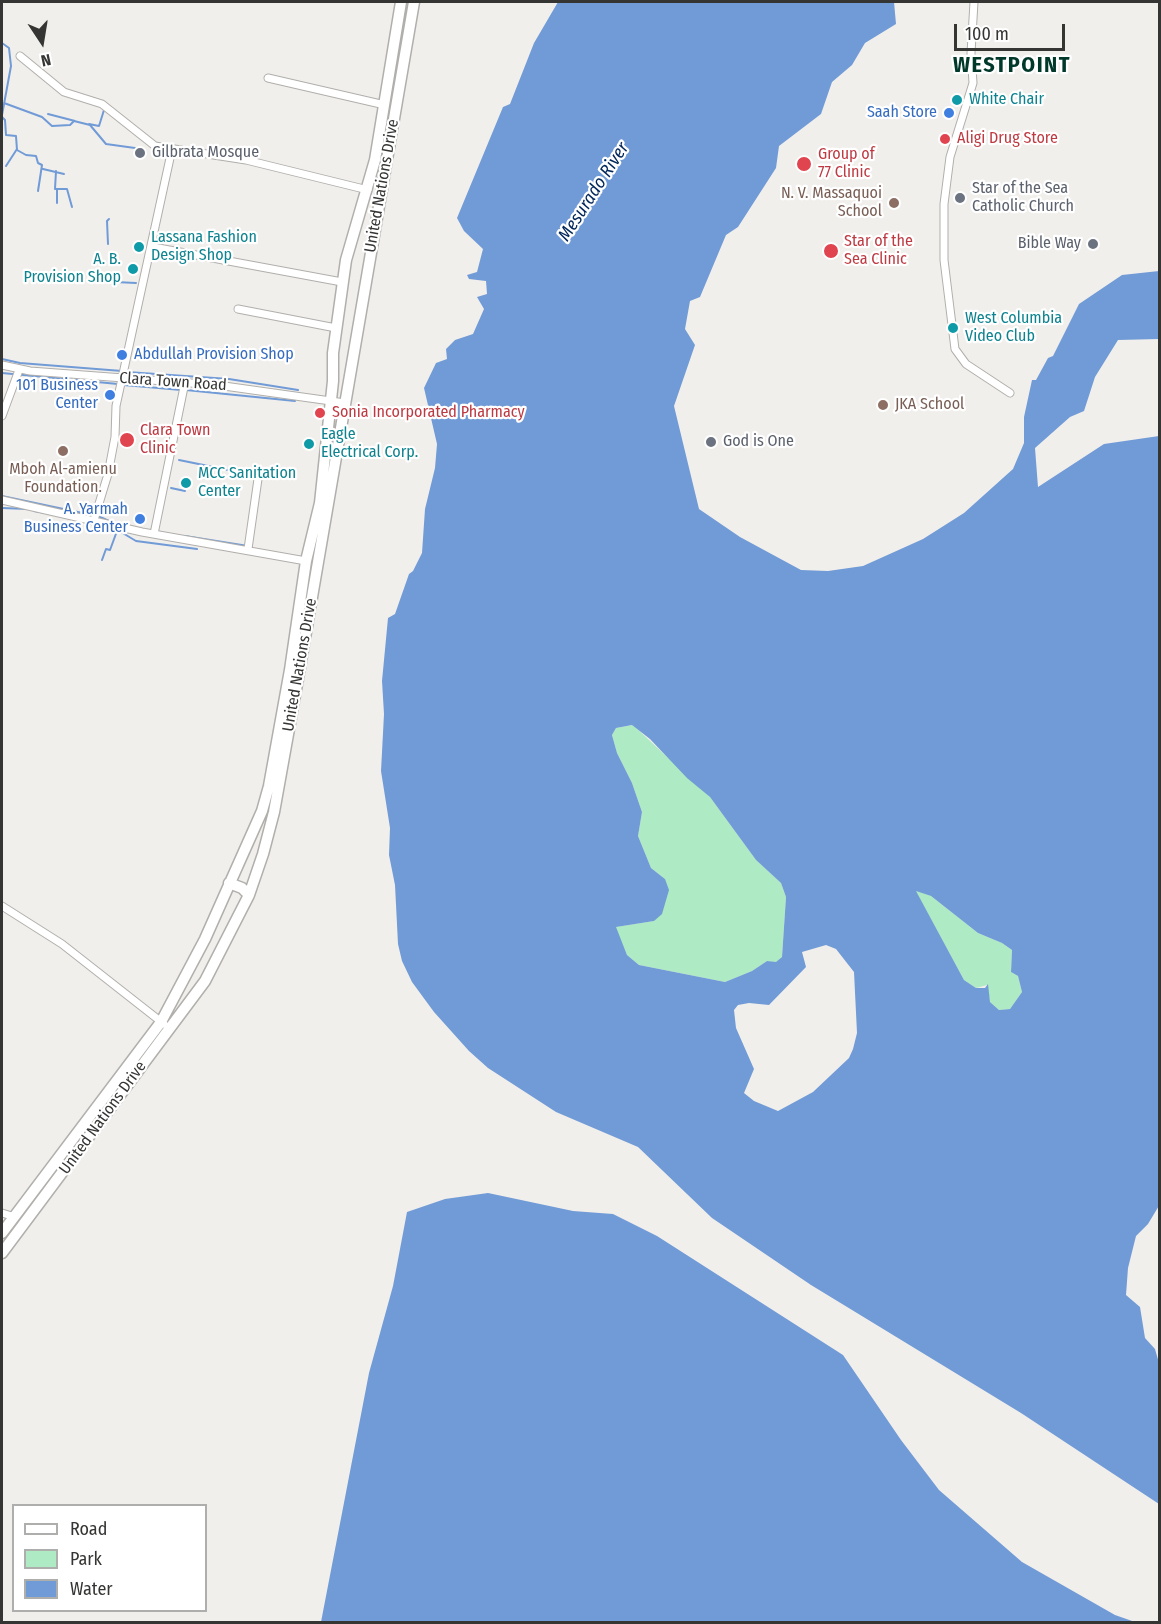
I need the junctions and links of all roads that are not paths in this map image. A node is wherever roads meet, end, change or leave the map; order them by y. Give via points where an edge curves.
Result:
1 (401, 2) edge
2 (414, 2) edge
3 (975, 2) edge
4 (20, 56) dead end
5 (268, 78) dead end
6 (385, 105) junction
7 (172, 149) junction
8 (368, 190) junction
9 (153, 247) junction
10 (342, 282) junction
11 (238, 309) dead end
12 (336, 328) junction
13 (2, 365) edge
14 (19, 370) junction
15 (124, 378) junction
16 (184, 383) junction
17 (1010, 393) dead end
18 (331, 401) junction
19 (345, 403) junction
20 (2, 416) edge
21 (258, 479) dead end
22 (2, 500) edge
23 (94, 519) junction
24 (154, 530) junction
25 (248, 549) junction
26 (306, 561) junction
27 (229, 883) junction
28 (249, 895) junction
29 (2, 906) edge
30 (205, 939) junction
31 (223, 950) junction
32 (165, 1025) junction
33 (2, 1213) edge
34 (15, 1216) junction
35 (2, 1233) edge
36 (2, 1253) edge

1 - 6 highway, United Nations Drive
2 - 19 highway, United Nations Drive
3 - 17 street via 970,52 974,83 950,157 944,204 944,260 955,349 966,364
4 - 7 street via 63,92 102,104 155,146
5 - 6 street
6 - 8 highway, United Nations Drive
7 - 8 street via 246,160
7 - 9 street
8 - 10 highway, United Nations Drive via 349,244
9 - 10 street
9 - 15 street via 142,277
10 - 12 highway, United Nations Drive
11 - 12 street
12 - 18 highway, United Nations Drive
13 - 14 street, Clara Town Road
14 - 15 street, Clara Town Road
14 - 20 street
15 - 16 street, Clara Town Road
15 - 23 street via 116,406 116,437
16 - 18 street, Clara Town Road
16 - 24 street
18 - 19 street, Clara Town Road
18 - 26 highway, United Nations Drive via 320,503
19 - 28 highway, United Nations Drive via 274,812
21 - 25 street
22 - 23 street
23 - 24 street
24 - 25 street
25 - 26 street
26 - 27 highway, United Nations Drive via 269,786 254,832
27 - 28 highway
27 - 30 highway, United Nations Drive
28 - 31 highway, United Nations Drive
29 - 32 street via 62,944
30 - 31 highway
30 - 32 highway, United Nations Drive
31 - 32 highway, United Nations Drive via 205,981
32 - 34 highway, United Nations Drive
32 - 36 highway, United Nations Drive
33 - 34 street
34 - 35 highway, United Nations Drive

